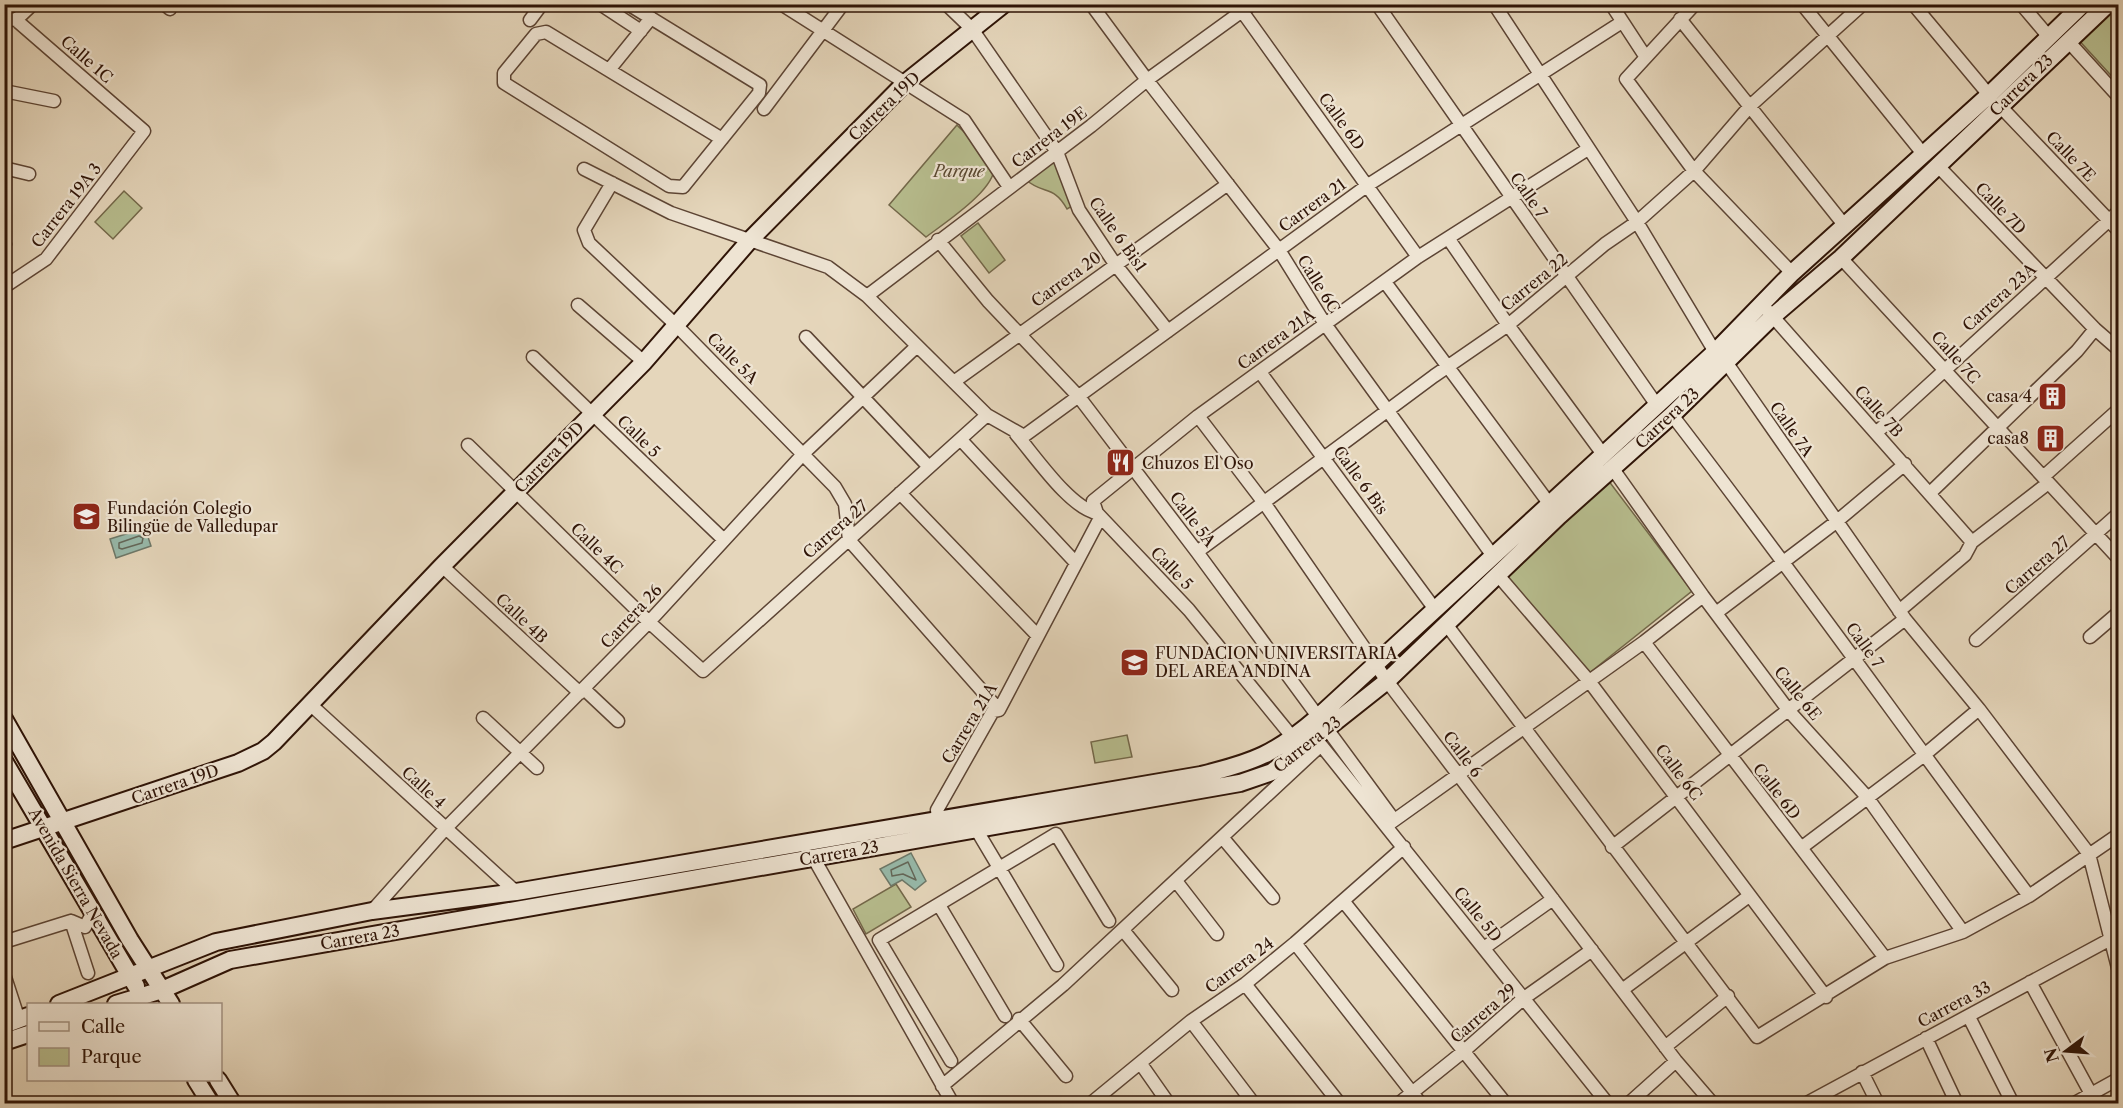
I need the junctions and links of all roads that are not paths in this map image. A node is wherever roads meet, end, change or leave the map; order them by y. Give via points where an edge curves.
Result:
1 (33, 4) edge
2 (542, 4) edge
3 (600, 4) edge
4 (628, 4) edge
5 (781, 4) edge
6 (843, 4) edge
7 (946, 4) edge
8 (1004, 4) edge
9 (1091, 4) edge
10 (1377, 4) edge
11 (1494, 4) edge
12 (1611, 4) edge
13 (1695, 4) edge
14 (1802, 4) edge
15 (1863, 4) edge
16 (1914, 4) edge
17 (2021, 4) edge
18 (2083, 4) edge
19 (2108, 4) edge
20 (1244, 7) edge
21 (651, 18) junction
22 (10, 19) edge
23 (1680, 19) junction
24 (530, 20) dead end
25 (1622, 22) junction
26 (972, 29) junction
27 (641, 31) junction
28 (824, 32) junction
29 (1828, 36) junction
30 (2049, 37) junction
31 (2068, 41) junction
32 (1645, 56) junction
33 (609, 70) junction
34 (1539, 74) junction
35 (1146, 80) junction
36 (905, 83) junction
37 (4, 91) edge
38 (2118, 96) edge
39 (1995, 100) junction
40 (54, 101) dead end
41 (1750, 106) junction
42 (765, 109) dead end
43 (1460, 127) junction
44 (144, 131) joint
45 (722, 139) junction
46 (1588, 149) junction
47 (1057, 152) junction
48 (1930, 160) junction
49 (4, 168) edge
50 (584, 169) dead end
51 (1694, 171) junction
52 (29, 174) dead end
53 (612, 183) junction
54 (1228, 184) junction
55 (1368, 185) junction
56 (1009, 187) junction
57 (1510, 198) junction
58 (2114, 216) edge
59 (1637, 222) junction
60 (1845, 226) junction
61 (2118, 230) edge
62 (1449, 238) junction
63 (750, 240) junction
64 (938, 240) junction
65 (1279, 250) junction
66 (1418, 257) junction
67 (1841, 258) junction
68 (1115, 264) junction
69 (1792, 273) junction
70 (1566, 277) junction
71 (2045, 278) junction
72 (1385, 282) junction
73 (4, 287) edge
74 (867, 296) junction
75 (1762, 303) junction
76 (578, 305) dead end
77 (1772, 317) junction
78 (1325, 324) junction
79 (1508, 325) junction
80 (677, 326) junction
81 (2095, 329) junction
82 (1168, 331) junction
83 (1019, 333) junction
84 (806, 337) dead end
85 (916, 346) junction
86 (2118, 349) edge
87 (533, 357) dead end
88 (1720, 357) junction
89 (644, 362) junction
90 (1447, 367) junction
91 (1944, 368) junction
92 (1260, 372) junction
93 (955, 381) junction
94 (1079, 397) junction
95 (863, 398) junction
96 (1656, 404) junction
97 (2118, 410) edge
98 (1387, 411) junction
99 (591, 413) junction
100 (987, 415) junction
101 (1672, 415) junction
102 (1198, 416) junction
103 (1998, 428) junction
104 (1876, 433) junction
105 (1016, 434) junction
106 (961, 440) junction
107 (468, 445) dead end
108 (804, 453) junction
109 (1602, 453) junction
110 (1325, 458) junction
111 (1905, 464) junction
112 (1133, 466) junction
113 (929, 467) junction
114 (1613, 469) junction
115 (2045, 480) junction
116 (516, 492) junction
117 (1930, 492) junction
118 (900, 493) junction
119 (1264, 504) junction
120 (1554, 510) junction
121 (2118, 514) edge
122 (1099, 516) junction
123 (1836, 522) junction
124 (2097, 534) junction
125 (723, 539) junction
126 (849, 540) junction
127 (1972, 542) junction
128 (1197, 552) junction
129 (1492, 556) junction
130 (2118, 558) edge
131 (1784, 561) junction
132 (1076, 563) junction
133 (442, 566) junction
134 (1497, 574) junction
135 (1703, 596) junction
136 (1434, 608) junction
137 (1716, 613) junction
138 (2118, 613) edge
139 (1902, 615) junction
140 (649, 622) junction
141 (1446, 624) junction
142 (1038, 636) junction
143 (2090, 637) dead end
144 (1976, 640) dead end
145 (1644, 642) junction
146 (1856, 659) junction
147 (1375, 663) junction
148 (705, 670) joint
149 (1387, 681) junction
150 (1589, 681) junction
151 (582, 691) junction
152 (311, 705) junction
153 (1979, 709) junction
154 (999, 710) junction
155 (1789, 711) junction
156 (483, 718) dead end
157 (4, 719) edge
158 (618, 721) dead end
159 (1522, 728) junction
160 (1321, 731) junction
161 (1293, 738) junction
162 (519, 754) junction
163 (1923, 756) junction
164 (1729, 757) junction
165 (4, 761) edge
166 (537, 768) dead end
167 (1458, 775) junction
168 (1257, 777) junction
169 (1266, 795) junction
170 (1676, 796) junction
171 (1867, 797) junction
172 (1021, 813) junction
173 (938, 819) junction
174 (64, 822) junction
175 (1390, 823) junction
176 (44, 828) junction
177 (445, 829) junction
178 (976, 829) junction
179 (2118, 835) edge
180 (1222, 837) junction
181 (4, 841) edge
182 (1404, 847) junction
183 (1612, 847) junction
184 (1800, 848) junction
185 (2089, 854) junction
186 (813, 858) junction
187 (999, 868) junction
188 (1176, 881) junction
189 (516, 892) junction
190 (1749, 896) junction
191 (2029, 896) junction
192 (1273, 898) dead end
193 (1553, 899) junction
194 (1344, 902) junction
195 (939, 905) junction
196 (372, 911) junction
197 (93, 912) junction
198 (71, 921) junction
199 (1109, 921) dead end
200 (1123, 930) junction
201 (1963, 932) junction
202 (1216, 934) dead end
203 (2114, 937) edge
204 (7, 941) dead end
205 (216, 942) junction
206 (1295, 943) junction
207 (1686, 944) junction
208 (134, 946) junction
209 (1484, 948) junction
210 (1592, 950) junction
211 (1885, 958) junction
212 (1057, 965) dead end
213 (2118, 968) edge
214 (149, 969) junction
215 (88, 973) dead end
216 (4, 974) edge
217 (131, 976) junction
218 (2030, 982) junction
219 (1245, 984) junction
220 (162, 990) junction
221 (1172, 990) dead end
222 (1622, 990) junction
223 (1728, 996) junction
224 (1826, 997) junction
225 (1524, 998) junction
226 (145, 1000) edge
227 (64, 1003) edge
228 (128, 1003) edge
229 (170, 1003) edge
230 (1005, 1016) dead end
231 (1968, 1017) junction
232 (1019, 1019) junction
233 (1191, 1021) junction
234 (20, 1024) edge
235 (1926, 1038) junction
236 (4, 1041) edge
237 (1665, 1047) junction
238 (1464, 1051) junction
239 (951, 1061) dead end
240 (1676, 1061) junction
241 (1141, 1064) junction
242 (1862, 1072) junction
243 (1066, 1076) dead end
244 (2118, 1079) edge
245 (197, 1081) edge
246 (219, 1081) edge
247 (942, 1086) junction
248 (1412, 1092) junction
249 (2091, 1094) junction
250 (1806, 1103) edge
251 (211, 1104) edge
252 (232, 1104) edge
253 (953, 1104) edge
254 (1090, 1104) edge
255 (1169, 1104) edge
256 (1254, 1104) edge
257 (1340, 1104) edge
258 (1398, 1104) edge
259 (1421, 1104) edge
260 (1506, 1104) edge
261 (1608, 1104) edge
262 (1628, 1104) edge
263 (1713, 1104) edge
264 (1878, 1104) edge
265 (1957, 1104) edge
266 (2013, 1104) edge
267 (2073, 1104) edge

1 - 22 street
2 - 24 street
3 - 27 street
4 - 21 street
5 - 28 street
6 - 28 street
7 - 26 street, Calle 6 Bis1
8 - 26 main road, Carrera 19D
9 - 35 street, Calle 6C
10 - 43 street, Calle 7
11 - 34 street, Calle 7A
12 - 25 street
13 - 23 street
14 - 29 street, Calle 7D
15 - 29 street, Carrera 22
16 - 39 street, Calle 7E
17 - 30 street
18 - 30 main road, Carrera 23
19 - 31 main road, Carrera 23
20 - 35 street, Carrera 19E
20 - 55 street, Calle 6D
21 - 27 street
21 - 45 street via 759,83 759,93
22 - 44 street, Calle 1C
23 - 32 street
23 - 41 street
25 - 32 street
25 - 34 street, Carrera 21
26 - 36 main road, Carrera 19D
26 - 47 street, Calle 6 Bis1
27 - 33 street
28 - 36 street
28 - 42 street
29 - 41 street, Carrera 22
29 - 48 street, Calle 7D
30 - 39 main road, Carrera 23
31 - 38 street
31 - 39 main road, Carrera 23
32 - 51 street via 1626,79
33 - 45 street
33 - 45 street via 543,32 536,34 504,72 503,80 508,87 673,188 683,187
34 - 43 street, Carrera 21
34 - 46 street, Calle 7A
35 - 47 street, Carrera 19E
35 - 54 street, Calle 6C
36 - 56 street via 964,120
36 - 63 main road, Carrera 19D
37 - 40 street
39 - 48 main road, Carrera 23
39 - 58 street, Calle 7E
41 - 51 street, Carrera 22
41 - 60 street
43 - 55 street, Carrera 21
43 - 57 street, Calle 7
44 - 73 street, Carrera 19A 3 via 46,259
46 - 57 street, Carrera 21A
46 - 59 street, Calle 7A
47 - 56 street, Carrera 19E
47 - 68 street, Calle 6 Bis1 via 1079,210
48 - 60 main road, Carrera 23
48 - 67 main road, Carrera 23
48 - 71 street, Calle 7D
49 - 52 street
50 - 53 street, Calle 5
51 - 59 street, Carrera 22
51 - 69 street
53 - 63 street, Calle 5 via 671,213
53 - 80 street, Calle 5A via 584,230 589,243
54 - 65 street, Calle 6C
54 - 68 street, Carrera 20
55 - 65 street, Carrera 21
55 - 66 street, Calle 6D
56 - 64 street, Carrera 19E
57 - 62 street, Carrera 21A
57 - 70 street, Calle 7
58 - 61 street, Calle 7E
58 - 71 street, Carrera 23A
59 - 70 street, Carrera 22
59 - 88 street, Calle 7A
60 - 69 main road, Carrera 23
62 - 66 street, Carrera 21A
62 - 79 street
63 - 74 street, Calle 5 via 828,267
63 - 80 main road, Carrera 19D
64 - 74 street, Carrera 19E
64 - 83 street, Calle 5A
65 - 78 street, Calle 6C
65 - 82 street, Carrera 21
66 - 72 street, Carrera 21A
67 - 77 main road, Carrera 23
67 - 91 street, Calle 7C
68 - 82 street, Calle 6 Bis1
68 - 83 street, Carrera 20
69 - 75 main road, Carrera 23
70 - 79 street, Carrera 22
70 - 96 street, Calle 7
71 - 81 street, Calle 7D
71 - 91 street, Carrera 23A
72 - 78 street, Carrera 21A
72 - 90 street
74 - 85 street, Calle 5
75 - 77 street, Calle 7B
75 - 88 main road, Carrera 23
76 - 89 street
77 - 88 main road, Carrera 23
77 - 104 street, Calle 7B
78 - 92 street, Carrera 21A
78 - 98 street, Calle 6C
79 - 90 street, Carrera 22
79 - 109 street
80 - 89 main road, Carrera 19D
80 - 108 street, Calle 5A
81 - 86 street, Calle 7D
81 - 103 street
82 - 94 street, Carrera 21
83 - 93 street, Carrera 20
83 - 94 street, Calle 5A
84 - 95 street
85 - 93 street, Calle 5
85 - 95 street, Carrera 26
87 - 99 street, Calle 5
88 - 96 main road, Carrera 23
88 - 101 main road, Carrera 23
88 - 123 street, Calle 7A
89 - 99 main road, Carrera 19D
90 - 98 street, Carrera 22
90 - 120 street
91 - 103 street, Calle 7C
91 - 104 street, Carrera 23A
92 - 102 street, Carrera 21A
92 - 110 street, Calle 6 Bis
93 - 100 street, Calle 5
94 - 105 street, Carrera 21 via 1033,431 1024,436
94 - 112 street, Calle 5A
95 - 108 street, Carrera 26
95 - 113 street
96 - 109 main road, Carrera 23
97 - 115 street
98 - 110 street, Carrera 22
98 - 129 street, Calle 6C
99 - 116 main road, Carrera 19D
99 - 125 street, Calle 5
100 - 105 street, Calle 5
100 - 106 street, Carrera 27
101 - 114 main road, Carrera 23
101 - 131 street, Calle 7
102 - 112 street, Carrera 21A
102 - 119 street, Calle 6
103 - 115 street, Calle 7C
103 - 117 street
104 - 111 street, Calle 7B
105 - 122 street, Calle 5 via 1071,501
106 - 113 street, Carrera 27
106 - 132 street
107 - 116 street, Calle 4C
108 - 125 street, Carrera 26
108 - 126 street, Calle 5A via 845,504
109 - 120 main road, Carrera 23
110 - 119 street, Carrera 22
110 - 136 street, Calle 6 Bis
111 - 117 street, Calle 7B
111 - 123 street
112 - 122 street, Carrera 21A via 1093,501
112 - 128 street, Calle 5A
113 - 118 street, Carrera 27
114 - 120 main road, Carrera 23
114 - 135 street, Calle 6E
115 - 124 street, Calle 7C
115 - 127 street
116 - 133 main road, Carrera 19D
116 - 140 street, Calle 4C
117 - 127 street, Calle 7B
118 - 126 street, Carrera 27
118 - 142 street
119 - 128 street, Carrera 22
119 - 147 street, Calle 6
120 - 129 main road, Carrera 23
120 - 134 main road, Carrera 23
121 - 124 street, Carrera 27
122 - 132 street, Carrera 21A
122 - 161 street, Calle 5 via 1189,610
123 - 131 street
123 - 139 street, Calle 7A
124 - 130 street, Calle 7C
124 - 144 street, Carrera 27
125 - 140 street, Carrera 26
126 - 148 street, Carrera 27
126 - 154 street
127 - 139 street via 1965,555
128 - 160 street, Calle 5A
129 - 136 main road, Carrera 23
131 - 137 street
131 - 146 street, Calle 7
132 - 142 street, Carrera 21A
133 - 151 street, Calle 4B
133 - 152 main road, Carrera 19D
134 - 141 main road, Carrera 23
134 - 150 street, Calle 6C
135 - 137 street, Calle 6E
135 - 145 street
136 - 147 main road, Carrera 23
137 - 155 street, Calle 6E
138 - 143 street
139 - 146 street
139 - 153 street, Calle 7A
140 - 148 street, Calle 4C
140 - 151 street, Carrera 26
141 - 149 main road, Carrera 23
141 - 159 street
142 - 154 street, Carrera 21A
145 - 150 street
145 - 164 street, Calle 6D
146 - 155 street
146 - 163 street, Calle 7
147 - 149 street, Calle 6
147 - 160 main road, Carrera 23
149 - 160 main road, Carrera 23
149 - 167 street, Calle 6
150 - 159 street
150 - 170 street, Calle 6C
151 - 158 street, Calle 4B
151 - 162 street, Carrera 26
152 - 174 main road, Carrera 19D via 274,742 251,757
152 - 177 street, Calle 4
153 - 163 street
153 - 185 street, Calle 7A
154 - 173 street, Carrera 21A via 993,711 937,810
155 - 164 street
155 - 171 street, Calle 6E
156 - 162 street
157 - 174 main road, Avenida Sierra Nevada
159 - 167 street
159 - 183 street
160 - 161 main road, Carrera 23
160 - 168 main road, Carrera 23 via 1272,772
160 - 169 street
160 - 175 street, Calle 5A
161 - 172 main road, Carrera 23 via 1245,765
162 - 166 street
162 - 177 street, Carrera 26
163 - 171 street
163 - 191 street, Calle 7
164 - 170 street
164 - 184 street, Calle 6D
165 - 176 main road, Avenida Sierra Nevada
167 - 175 street
167 - 193 street, Calle 6
168 - 169 street
168 - 172 main road, Carrera 23 via 1240,783
169 - 180 street
170 - 183 street
170 - 190 street, Calle 6C
171 - 184 street
171 - 201 street, Calle 6E
172 - 173 main road, Carrera 23
172 - 178 main road, Carrera 23
173 - 189 main road, Carrera 23
174 - 176 main road, Carrera 19D
174 - 208 main road, Avenida Sierra Nevada
175 - 182 street, Calle 5D
176 - 181 main road
176 - 197 main road, Avenida Sierra Nevada
177 - 189 street, Calle 4
177 - 196 street, Carrera 26
178 - 186 main road, Carrera 23
178 - 187 street
179 - 185 street
180 - 188 street
180 - 192 street
182 - 194 street, Carrera 24
182 - 209 street, Calle 5D
183 - 207 street
184 - 211 street, Calle 6D
185 - 191 street
185 - 203 street
186 - 220 main road, Carrera 23 via 230,960
186 - 247 street
187 - 195 street
187 - 199 street via 1056,834
187 - 212 street
188 - 200 street
188 - 202 street
189 - 196 main road, Carrera 23
190 - 207 street
190 - 224 street, Calle 6C
191 - 201 street
193 - 209 street
193 - 210 street, Calle 6
194 - 206 street, Carrera 24
194 - 238 street
195 - 230 street
195 - 239 street via 879,940
196 - 205 main road, Carrera 23
197 - 198 street via 85,927
197 - 217 main road, Avenida Sierra Nevada
198 - 204 street
198 - 215 street
200 - 221 street
200 - 232 street
201 - 211 street
203 - 213 street
203 - 218 street, Carrera 33
205 - 208 main road via 166,955
205 - 214 main road, Carrera 23
206 - 219 street, Carrera 24
206 - 248 street
207 - 222 street
207 - 223 street
208 - 214 main road, Avenida Sierra Nevada
209 - 225 street, Calle 5D
210 - 222 street, Calle 6
210 - 225 street, Carrera 29
211 - 224 street
214 - 217 main road, Carrera 23
214 - 220 main road, Avenida Sierra Nevada
216 - 234 street
217 - 226 main road, Avenida Sierra Nevada
217 - 227 main road, Carrera 23
218 - 231 street, Carrera 33
218 - 249 street
219 - 233 street, Carrera 24
219 - 257 street
220 - 226 main road, Carrera 23
220 - 229 main road
222 - 237 street, Calle 6
223 - 224 street via 1757,1037
223 - 237 street
225 - 238 street, Carrera 29
225 - 261 street, Calle 5D
226 - 228 main road, Carrera 23
231 - 235 street, Carrera 33
231 - 266 street
232 - 243 street
232 - 247 street
233 - 241 street, Carrera 24
233 - 256 street
234 - 236 main road
235 - 242 street, Carrera 33
235 - 265 street
237 - 240 street, Calle 6
238 - 248 street, Carrera 29
238 - 260 street
240 - 262 street
240 - 263 street, Calle 6
241 - 254 street, Carrera 24
241 - 255 street
242 - 250 street, Carrera 33
242 - 264 street
244 - 249 street
245 - 251 main road
246 - 252 main road
247 - 253 street
248 - 258 street, Carrera 29
248 - 259 street
249 - 267 street

